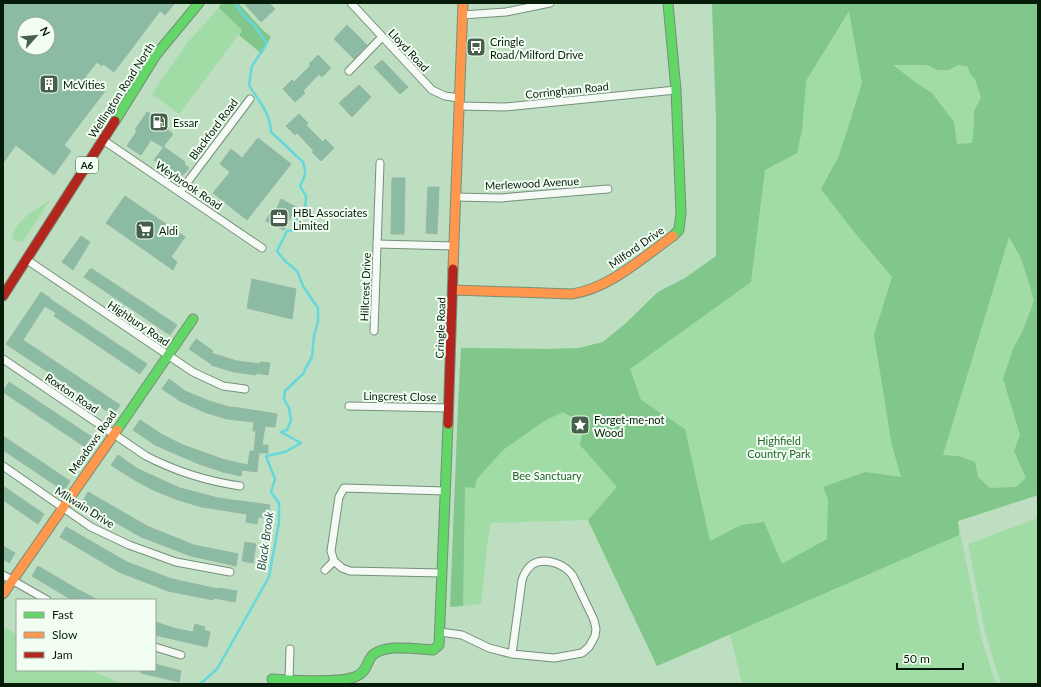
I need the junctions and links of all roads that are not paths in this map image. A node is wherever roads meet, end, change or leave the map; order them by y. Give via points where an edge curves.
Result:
1 (199, 3) edge
2 (351, 3) edge
3 (463, 3) edge
4 (550, 3) edge
5 (668, 3) edge
6 (462, 15) junction
7 (382, 37) junction
8 (349, 71) dead end
9 (676, 90) junction
10 (250, 99) dead end
11 (459, 102) junction
12 (103, 140) junction
13 (380, 163) dead end
14 (608, 189) dead end
15 (180, 192) junction
16 (456, 197) junction
17 (377, 244) junction
18 (454, 246) junction
19 (262, 248) dead end
20 (27, 260) junction
21 (453, 290) junction
22 (3, 296) edge
23 (193, 318) dead end
24 (374, 331) dead end
25 (167, 355) junction
26 (3, 359) edge
27 (245, 389) dead end
28 (349, 406) dead end
29 (449, 408) junction
30 (113, 434) junction
31 (3, 466) edge
32 (240, 486) dead end
33 (445, 491) junction
34 (62, 507) junction
35 (334, 561) junction
36 (325, 570) dead end
37 (230, 572) dead end
38 (441, 573) junction
39 (3, 575) edge
40 (12, 580) junction
41 (3, 594) edge
42 (45, 599) edge
43 (440, 632) junction
44 (156, 647) edge
45 (290, 649) dead end
46 (512, 654) junction
47 (182, 655) dead end
48 (272, 679) dead end
49 (288, 680) junction

1 - 12 main road, Wellington Road North / A6 via 156,55
2 - 7 street, Lloyd Road
3 - 6 main road, Cringle Road
4 - 6 street via 506,12
5 - 9 main road, Milford Drive
6 - 11 main road, Cringle Road
7 - 8 street
7 - 11 street, Lloyd Road via 432,90
9 - 11 street, Corringham Road via 505,108
9 - 21 main road, Milford Drive via 681,217 676,234 608,282 585,292 572,294
10 - 15 street, Blackford Road
11 - 16 main road, Cringle Road
12 - 15 street, Weybrook Road
12 - 20 main road, Wellington Road North / A6
13 - 17 street, Hillcrest Drive
14 - 16 street, Merlewood Avenue via 500,198
15 - 19 street, Weybrook Road
16 - 18 main road, Cringle Road
17 - 18 street, Hillcrest Drive
17 - 24 street, Hillcrest Drive
18 - 21 main road, Cringle Road
20 - 22 main road, Wellington Road North / A6
20 - 25 street, Highbury Road
21 - 29 main road, Cringle Road
23 - 25 main road, Meadows Road
25 - 27 street, Highbury Road via 209,380 223,386
25 - 30 main road, Meadows Road
26 - 30 street, Roxton Road
28 - 29 street, Lingcrest Close
29 - 33 main road, Cringle Road
30 - 32 street, Roxton Road via 162,464 206,480
30 - 34 main road, Meadows Road
31 - 34 street, Milwain Drive
33 - 35 street via 344,488 339,497 331,551
33 - 38 main road, Cringle Road
34 - 37 street, Milwain Drive via 91,527 129,545 176,562
34 - 40 main road, Meadows Road
35 - 36 street
35 - 38 street via 350,571
38 - 43 main road, Cringle Road
39 - 40 street
40 - 41 main road, Meadows Road
40 - 42 street
43 - 46 street via 462,635 489,648
43 - 49 main road, Cringle Road via 438,645 433,650 388,648 376,652 358,676 342,680
44 - 47 street
45 - 49 street
46 - 46 street via 554,658 582,653 595,636 594,620 569,569 561,564 539,562 533,564 525,573
48 - 49 main road

